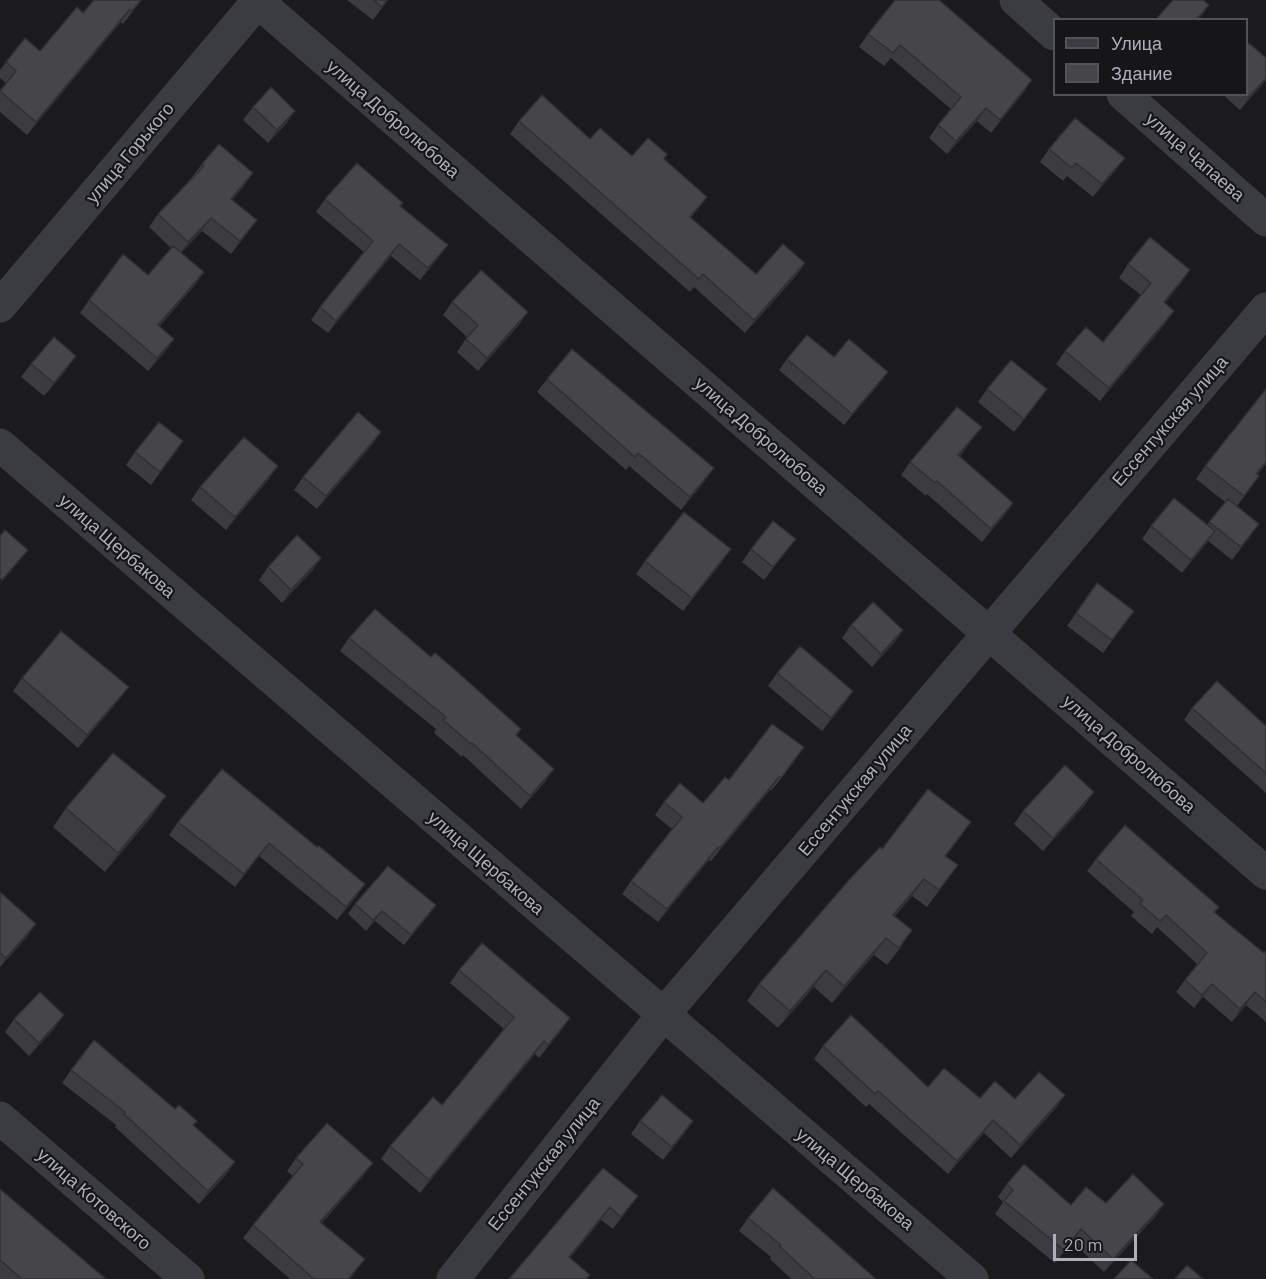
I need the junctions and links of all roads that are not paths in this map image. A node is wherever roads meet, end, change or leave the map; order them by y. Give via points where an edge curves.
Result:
1 (258, 0) edge
2 (1016, 0) edge
3 (1053, 33) edge
4 (1126, 96) edge
5 (1266, 220) edge
6 (0, 306) edge
7 (1266, 309) edge
8 (0, 445) edge
9 (989, 633) junction
10 (1266, 873) edge
11 (663, 1015) junction
12 (0, 1118) edge
13 (188, 1279) edge
14 (453, 1279) edge
15 (972, 1279) edge

1 - 6 street, улица Горького
1 - 9 street, улица Добролюбова
2 - 3 street
4 - 5 street, улица Чапаева
7 - 9 street, Ессентукская улица
8 - 11 street, улица Щербакова
9 - 10 street, улица Добролюбова
9 - 11 street, Ессентукская улица
11 - 14 street, Ессентукская улица
11 - 15 street, улица Щербакова
12 - 13 street, улица Котовского

